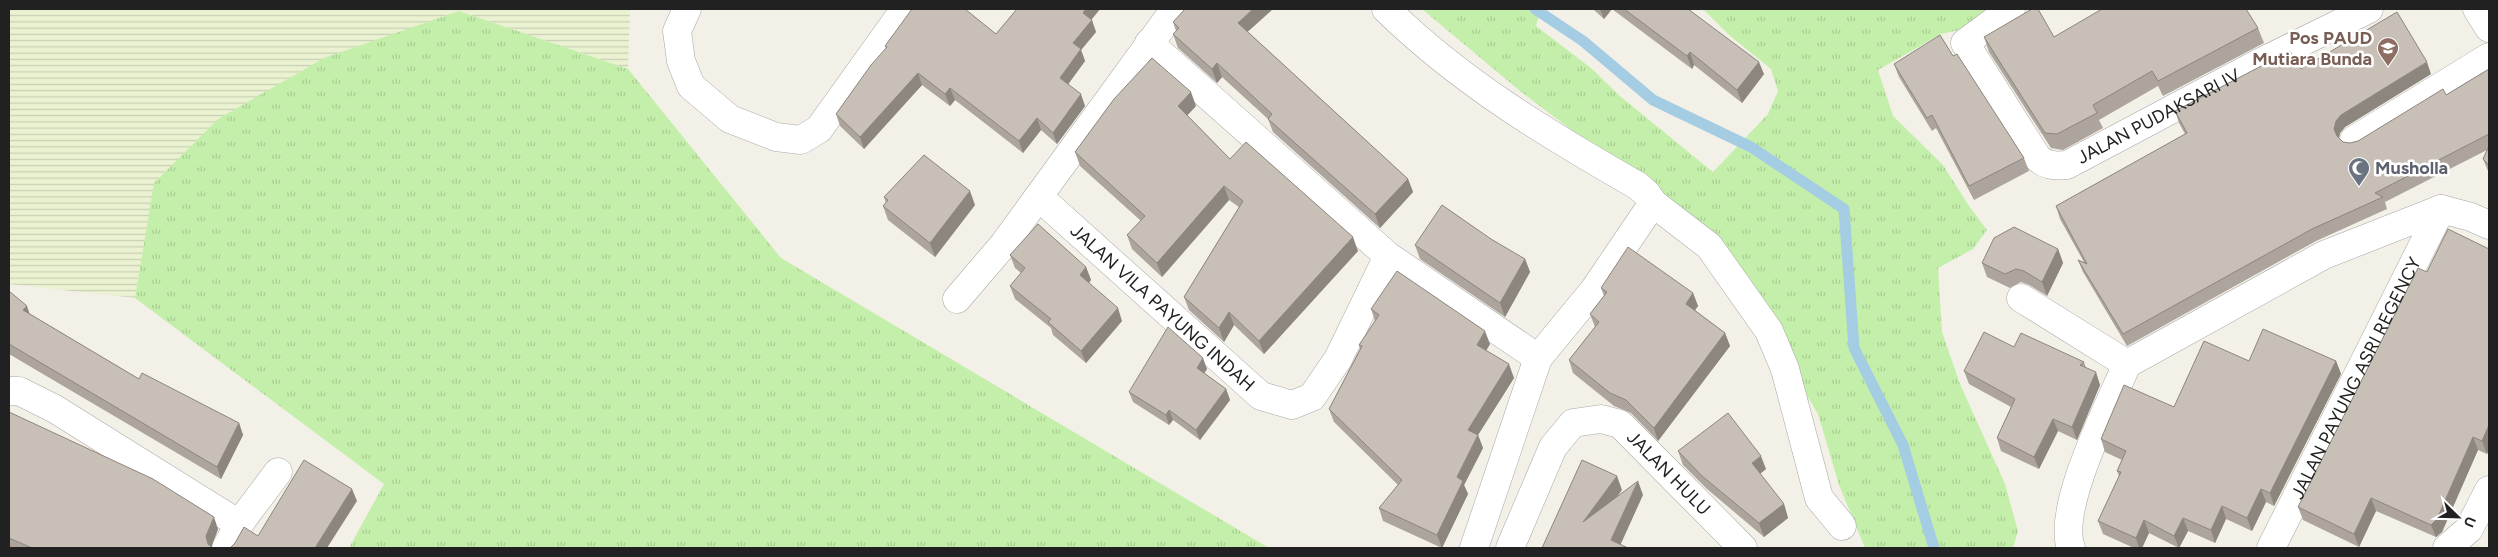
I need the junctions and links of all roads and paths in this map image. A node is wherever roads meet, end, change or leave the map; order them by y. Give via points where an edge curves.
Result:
1 (686, 9) edge
2 (905, 9) edge
3 (1175, 9) edge
4 (1386, 9) edge
5 (2011, 9) edge
6 (2369, 9) edge
7 (2477, 9) edge
8 (2489, 28) edge
9 (1149, 43) junction
10 (2489, 57) edge
11 (2354, 140) edge
12 (1039, 197) junction
13 (1653, 203) junction
14 (2441, 209) junction
15 (2489, 225) edge
16 (1388, 256) junction
17 (2021, 298) dead end
18 (958, 299) dead end
19 (1538, 358) junction
20 (2127, 364) junction
21 (9, 391) edge
22 (278, 472) dead end
23 (2489, 490) edge
24 (240, 524) junction
25 (1842, 526) dead end
26 (226, 548) edge
27 (1474, 548) edge
28 (1510, 548) edge
29 (1743, 548) edge
30 (2071, 548) edge
31 (2271, 548) edge
32 (2447, 548) edge

1 - 2 street via 677,31 680,61 691,86 730,119 776,137 801,140 819,129
3 - 9 street
4 - 13 street via 1422,44 1487,95 1638,186
5 - 6 street, JALAN PUDAKSARI IV via 1966,43 2037,157 2044,164 2059,166 2067,165 2259,63
7 - 8 street
9 - 12 street
9 - 16 street
10 - 11 street
12 - 16 street, JALAN VILA PAYUNG INDAH via 1260,396 1292,405 1312,397 1338,359
12 - 18 street
13 - 19 street via 1594,290
13 - 25 street via 1709,246 1769,331 1785,369 1819,498
14 - 15 street
14 - 20 street via 2324,255
14 - 31 street, JALAN PAYUNG ASRI REGENCY
16 - 19 street
17 - 20 street
19 - 27 street
20 - 30 street via 2073,496 2068,540
21 - 24 street via 19,390 55,409
22 - 24 street
23 - 32 street via 2469,529
24 - 26 street
28 - 29 street, JALAN HULU via 1554,447 1574,422 1601,419 1620,424

